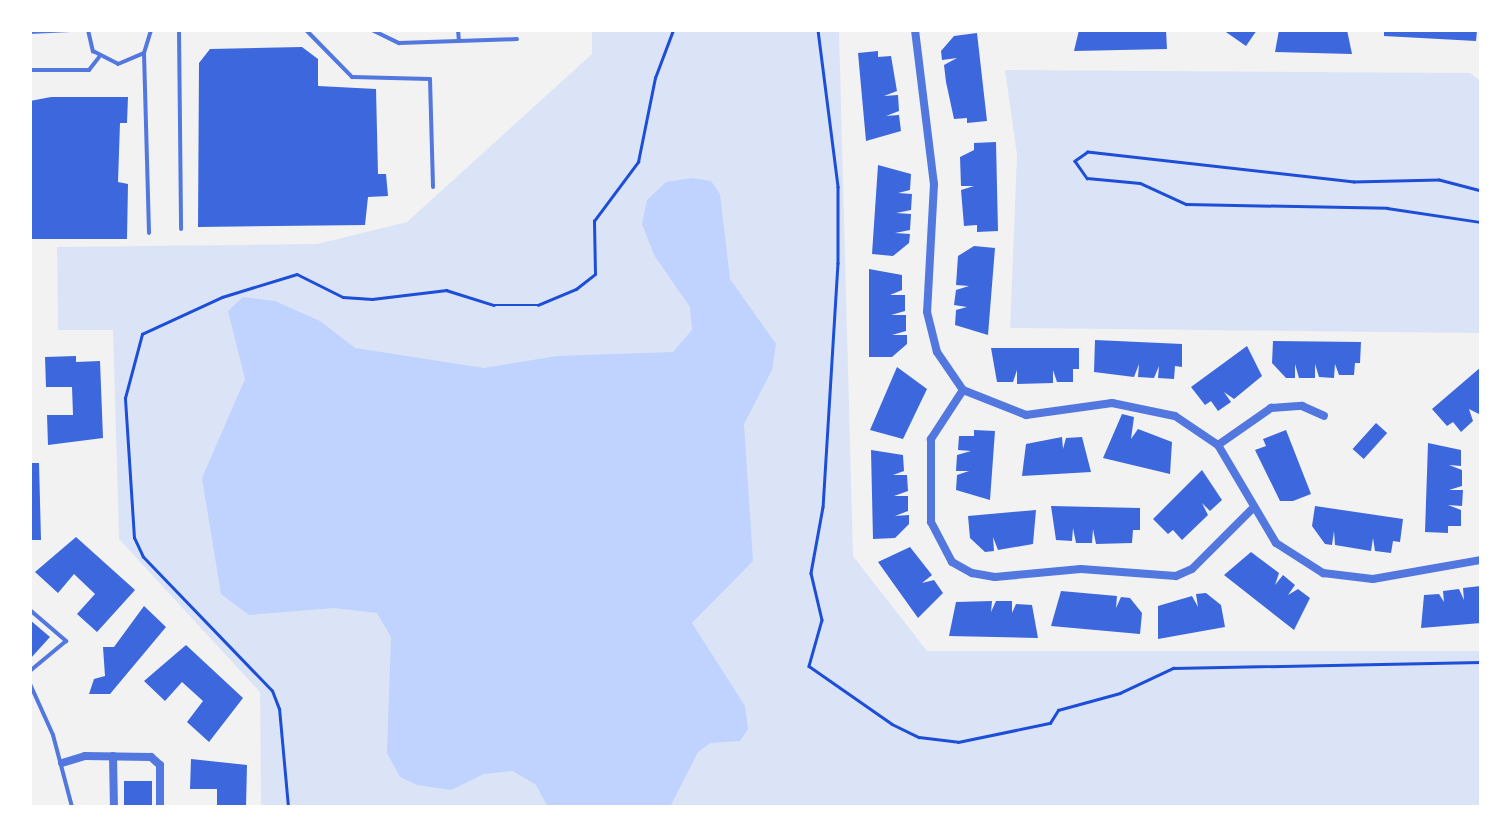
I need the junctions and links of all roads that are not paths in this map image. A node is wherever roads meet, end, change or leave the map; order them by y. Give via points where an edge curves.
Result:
1 (71, 30) edge
2 (88, 30) edge
3 (151, 30) edge
4 (179, 30) edge
5 (306, 30) edge
6 (372, 30) edge
7 (458, 30) edge
8 (915, 30) edge
9 (30, 32) edge
10 (516, 39) dead end
11 (459, 41) junction
12 (144, 53) junction
13 (99, 57) junction
14 (30, 70) edge
15 (433, 187) dead end
16 (181, 229) dead end
17 (149, 234) dead end
18 (962, 390) junction
19 (1324, 416) dead end
20 (1218, 445) junction
21 (1250, 510) junction
22 (1481, 560) edge
23 (30, 610) edge
24 (30, 671) edge
25 (30, 684) edge
26 (113, 756) junction
27 (62, 763) junction
28 (72, 807) edge
29 (114, 807) edge
30 (160, 807) edge

1 - 9 lane
2 - 13 lane
3 - 12 lane
4 - 16 lane
5 - 15 lane via 352,77 430,79
6 - 11 lane via 399,43
7 - 11 lane
8 - 18 street via 934,184 927,312 938,352
10 - 11 lane
12 - 13 lane via 118,64
12 - 17 lane
13 - 14 lane via 89,70
18 - 20 street via 1026,414 1136,404 1175,416
18 - 21 street via 931,438 932,522 952,562 972,573 1081,569 1176,576 1192,569
19 - 20 street via 1302,406 1272,408
20 - 21 street
21 - 22 street via 1276,543 1323,572 1373,579
23 - 24 lane via 66,641
25 - 27 lane
26 - 27 street
26 - 29 street
26 - 30 street via 156,759
27 - 28 lane

